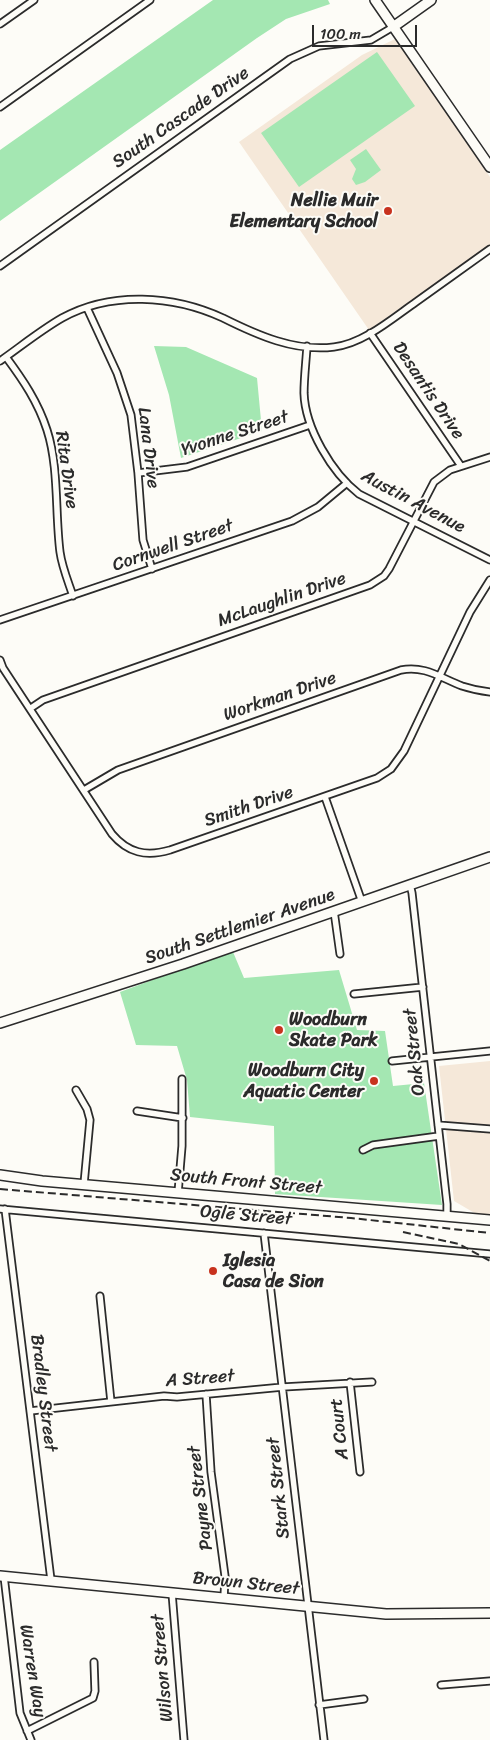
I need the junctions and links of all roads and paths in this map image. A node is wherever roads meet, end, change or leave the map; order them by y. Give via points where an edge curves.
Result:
1 (34, 0) edge
2 (150, 0) edge
3 (375, 0) edge
4 (431, 0) edge
5 (0, 24) edge
6 (394, 27) junction
7 (0, 107) edge
8 (490, 167) edge
9 (490, 249) edge
10 (0, 266) edge
11 (87, 308) junction
12 (370, 333) junction
13 (307, 346) junction
14 (6, 357) junction
15 (0, 361) edge
16 (310, 425) junction
17 (490, 457) edge
18 (461, 466) junction
19 (138, 473) junction
20 (346, 483) junction
21 (413, 522) junction
22 (490, 560) edge
23 (152, 569) junction
24 (490, 580) edge
25 (73, 596) junction
26 (0, 620) edge
27 (0, 660) edge
28 (440, 676) junction
29 (490, 692) edge
30 (31, 708) junction
31 (84, 790) junction
32 (325, 796) junction
33 (490, 857) edge
34 (410, 885) junction
35 (362, 902) junction
36 (334, 912) junction
37 (340, 954) dead end
38 (423, 987) junction
39 (354, 994) dead end
40 (0, 1023) edge
41 (490, 1051) edge
42 (430, 1058) junction
43 (392, 1061) dead end
44 (182, 1079) dead end
45 (76, 1090) dead end
46 (137, 1111) dead end
47 (183, 1118) junction
48 (438, 1124) junction
49 (490, 1129) edge
50 (440, 1136) junction
51 (363, 1150) dead end
52 (0, 1175) edge
53 (84, 1184) junction
54 (178, 1193) junction
55 (3, 1209) edge
56 (447, 1216) junction
57 (490, 1220) edge
58 (264, 1233) junction
59 (490, 1254) edge
60 (100, 1296) dead end
61 (350, 1382) junction
62 (372, 1382) dead end
63 (283, 1387) junction
64 (206, 1394) junction
65 (111, 1402) junction
66 (30, 1411) junction
67 (360, 1472) dead end
68 (2, 1576) edge
69 (51, 1580) junction
70 (172, 1593) junction
71 (224, 1598) junction
72 (308, 1606) junction
73 (490, 1614) edge
74 (94, 1662) dead end
75 (490, 1681) edge
76 (441, 1685) dead end
77 (364, 1699) dead end
78 (320, 1705) junction
79 (27, 1731) junction
80 (31, 1740) edge
81 (184, 1740) edge
82 (324, 1740) edge

1 - 5 street
2 - 7 street
3 - 6 main road
4 - 6 main road
6 - 8 main road
6 - 10 street, South Cascade Drive via 371,40 319,46 290,59
9 - 12 street
11 - 13 street via 113,301 177,302 206,311 262,337
11 - 14 street via 63,318
11 - 19 street, Lana Drive via 125,394
12 - 13 street via 336,347
12 - 18 street, Desantis Drive
13 - 16 street, Austin Avenue via 304,395
14 - 15 street
14 - 25 street, Rita Drive via 30,390 48,432 60,552
16 - 19 street, Yvonne Street via 187,467
16 - 20 street, Austin Avenue
17 - 18 street, McLaughlin Drive
18 - 21 street, McLaughlin Drive via 434,482
19 - 23 street, Lana Drive via 143,540
20 - 21 street, Austin Avenue via 359,494
20 - 23 street, Cornwell Street via 318,507 292,521
21 - 22 street, Austin Avenue
21 - 30 street, McLaughlin Drive via 389,569 370,585 43,700
23 - 25 street, Cornwell Street
24 - 28 street, Smith Drive via 474,604
25 - 26 street, Cornwell Street
27 - 30 street, Smith Drive
28 - 29 street, Workman Drive via 463,686
28 - 31 street, Workman Drive via 416,668 401,670 118,770
28 - 32 street, Smith Drive via 404,751 391,768 377,778
30 - 31 street, Smith Drive
31 - 32 street, Smith Drive via 116,839 134,851 148,854 170,850
32 - 35 street
33 - 34 main road, South Settlemier Avenue
34 - 35 main road, South Settlemier Avenue
34 - 38 street, Oak Street
35 - 36 main road, South Settlemier Avenue
36 - 37 street
36 - 40 main road, South Settlemier Avenue
38 - 39 street
38 - 42 street, Oak Street
41 - 42 street
42 - 43 street
42 - 48 street, Oak Street
44 - 47 street
45 - 53 street via 90,1120
46 - 47 street
47 - 54 street
48 - 49 street
48 - 50 street, Oak Street
50 - 51 street via 373,1145
50 - 56 street, Oak Street
52 - 53 main road, South Front Street
53 - 54 main road, South Front Street
54 - 56 main road, South Front Street
55 - 58 street, Ogle Street
55 - 66 street, Bradley Street
56 - 57 main road, South Front Street
58 - 59 street, Ogle Street
58 - 63 street, Stark Street
60 - 65 street
61 - 62 street, A Street
61 - 63 street, A Street
61 - 67 street, A Court
63 - 64 street, A Street
63 - 72 street, Stark Street
64 - 65 street, A Street
64 - 71 street, Payne Street via 211,1472 225,1576
65 - 66 street, A Street
66 - 69 street, Bradley Street
68 - 69 main road, Brown Street
68 - 79 street, Warren Way via 20,1713
69 - 70 main road, Brown Street
70 - 71 main road, Brown Street
70 - 81 street, Wilson Street
71 - 72 main road, Brown Street
72 - 73 main road, Brown Street via 394,1614
72 - 78 street, Stark Street
74 - 79 street via 93,1698
75 - 76 street
77 - 78 street
78 - 82 street, Stark Street
79 - 80 street, Warren Way

